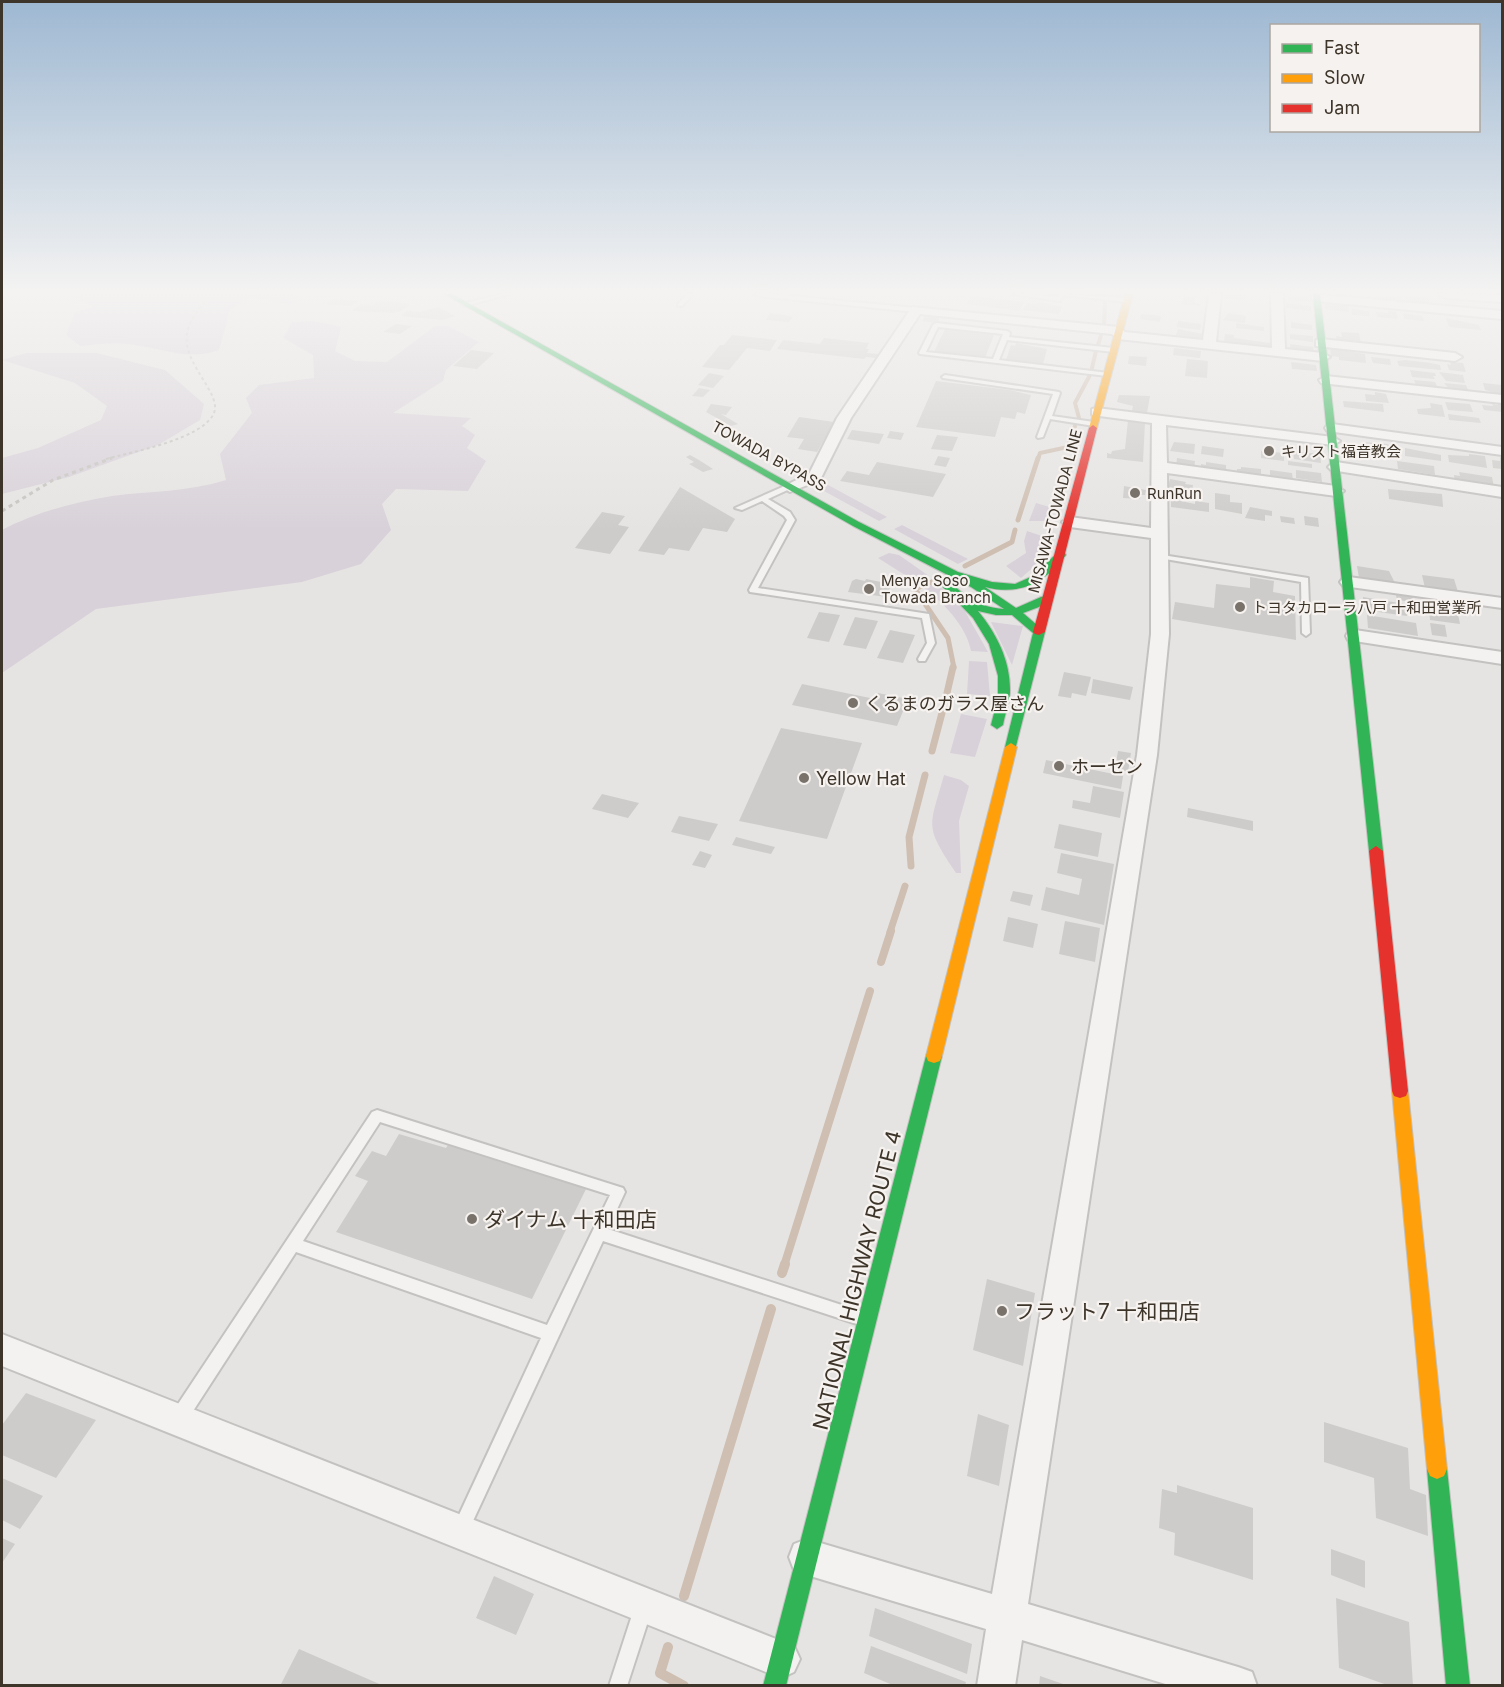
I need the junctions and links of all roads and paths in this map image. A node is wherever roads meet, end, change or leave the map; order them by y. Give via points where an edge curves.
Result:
1 (199, 373) edge
2 (587, 373) edge
3 (874, 373) edge
4 (1095, 373) edge
5 (1325, 373) edge
6 (1107, 374) joint
7 (945, 377) dead end
8 (1326, 380) junction
9 (1503, 399) edge
10 (1048, 417) junction
11 (1096, 418) junction
12 (1160, 421) junction
13 (1332, 435) junction
14 (1040, 437) dead end
15 (1503, 451) edge
16 (1336, 466) junction
17 (1159, 467) junction
18 (790, 487) junction
19 (1336, 491) junction
20 (1503, 492) edge
21 (762, 498) junction
22 (739, 508) dead end
23 (2, 511) edge
24 (1070, 522) junction
25 (893, 544) junction
26 (1159, 545) junction
27 (1061, 555) junction
28 (946, 570) junction
29 (1349, 582) junction
30 (1049, 596) junction
31 (965, 602) junction
32 (1503, 603) edge
33 (1019, 613) junction
34 (1039, 632) junction
35 (1306, 633) dead end
36 (1355, 636) junction
37 (1503, 658) edge
38 (922, 659) dead end
39 (994, 735) dead end
40 (978, 822) dead end
41 (978, 884) junction
42 (599, 1233) junction
43 (293, 1244) junction
44 (869, 1321) junction
45 (551, 1334) junction
46 (2, 1350) edge
47 (178, 1420) junction
48 (459, 1533) junction
49 (807, 1557) junction
50 (644, 1606) junction
51 (1006, 1616) junction
52 (778, 1672) edge
53 (618, 1686) edge
54 (996, 1686) edge
55 (1238, 1686) edge
56 (1458, 1686) edge

1 - 23 path via 216,401 207,420 178,440 102,460 59,477
2 - 18 main road, TOWADA BYPASS
3 - 18 street via 843,420 815,477
4 - 6 lane
5 - 8 main road
6 - 11 main road, MISAWA-TOWADA LINE
7 - 10 lane via 1057,393
8 - 9 street
8 - 13 main road
10 - 11 lane
10 - 14 lane
11 - 12 street
11 - 24 main road, MISAWA-TOWADA LINE
12 - 13 street
12 - 17 street
13 - 15 street
13 - 16 main road
16 - 19 main road
16 - 20 street
17 - 19 street
17 - 26 street
18 - 21 lane
18 - 25 main road, TOWADA BYPASS
19 - 29 main road
21 - 22 lane
21 - 38 lane via 791,520 753,590 926,616 931,643
24 - 26 street
24 - 27 main road, MISAWA-TOWADA LINE
25 - 28 main road, TOWADA BYPASS
25 - 31 main road
26 - 35 lane via 1305,579
26 - 51 street via 1160,634 1147,755
27 - 28 main road via 1038,581 1016,587 993,586
27 - 30 main road, MISAWA-TOWADA LINE
28 - 33 main road, TOWADA BYPASS
29 - 32 street
29 - 36 main road
30 - 33 main road via 1034,608
30 - 34 main road, MISAWA-TOWADA LINE
31 - 33 main road via 988,612
31 - 39 main road via 990,635 1002,663 1004,692
33 - 34 main road, TOWADA BYPASS
34 - 41 main road, NATIONAL HIGHWAY ROUTE 4
36 - 37 street
36 - 56 main road
40 - 41 main road, NATIONAL HIGHWAY ROUTE 4
41 - 44 main road, NATIONAL HIGHWAY ROUTE 4
42 - 43 lane via 618,1192 377,1116
42 - 44 lane
42 - 45 lane
43 - 45 lane
43 - 47 lane
44 - 49 main road, NATIONAL HIGHWAY ROUTE 4
45 - 48 lane
46 - 47 street
47 - 48 street
48 - 50 street
49 - 51 street
49 - 52 main road, NATIONAL HIGHWAY ROUTE 4
50 - 52 street
50 - 53 lane
51 - 54 street
51 - 55 street

